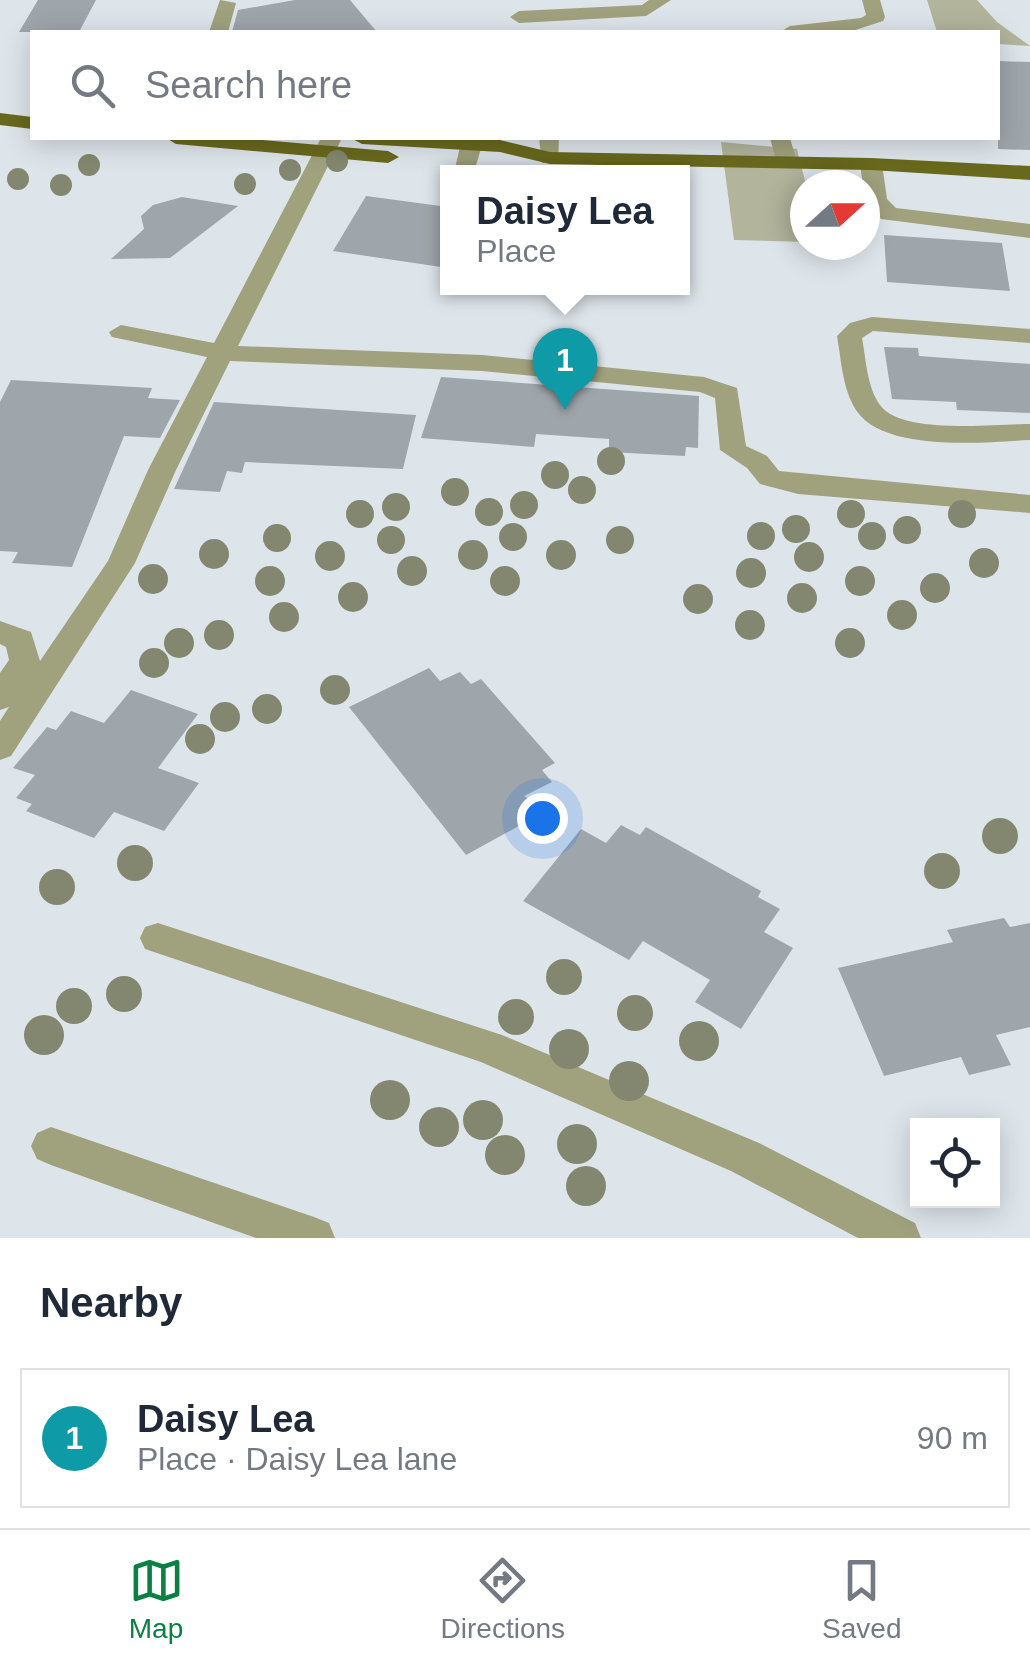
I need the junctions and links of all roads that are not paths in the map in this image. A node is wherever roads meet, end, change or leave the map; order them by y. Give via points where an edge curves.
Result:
1 (662, 0) edge
2 (872, 0) edge
3 (227, 3) dead end
4 (517, 17) edge
5 (219, 30) edge
6 (798, 30) edge
7 (0, 104) edge
8 (30, 107) edge
9 (0, 119) edge
10 (30, 123) edge
11 (226, 140) edge
12 (384, 140) edge
13 (780, 140) edge
14 (326, 144) edge
15 (470, 148) edge
16 (545, 151) edge
17 (786, 162) junction
18 (871, 164) junction
19 (1030, 172) edge
20 (1030, 232) edge
21 (121, 332) dead end
22 (1030, 336) edge
23 (224, 352) junction
24 (1030, 432) edge
25 (1030, 504) edge
26 (0, 632) edge
27 (0, 698) edge
28 (0, 748) edge
29 (158, 938) dead end
30 (52, 1146) dead end
31 (314, 1238) edge
32 (900, 1238) edge

1 - 4 street via 646,10
2 - 6 street via 876,18 866,25
3 - 5 street
7 - 8 main road
9 - 10 main road
11 - 14 main road
12 - 15 main road
13 - 17 street
14 - 15 main road
14 - 23 street
15 - 16 main road via 495,165
16 - 17 main road
17 - 18 main road
18 - 19 main road
18 - 20 street via 876,200 889,214
21 - 23 street
22 - 24 street via 872,324 849,336 866,408 880,423 904,430
23 - 25 street via 482,363 704,384 728,394 732,450 757,462 770,478 798,486
23 - 28 street via 121,563
26 - 27 street via 20,640 25,661
29 - 32 street via 488,1046 744,1157
30 - 31 street

